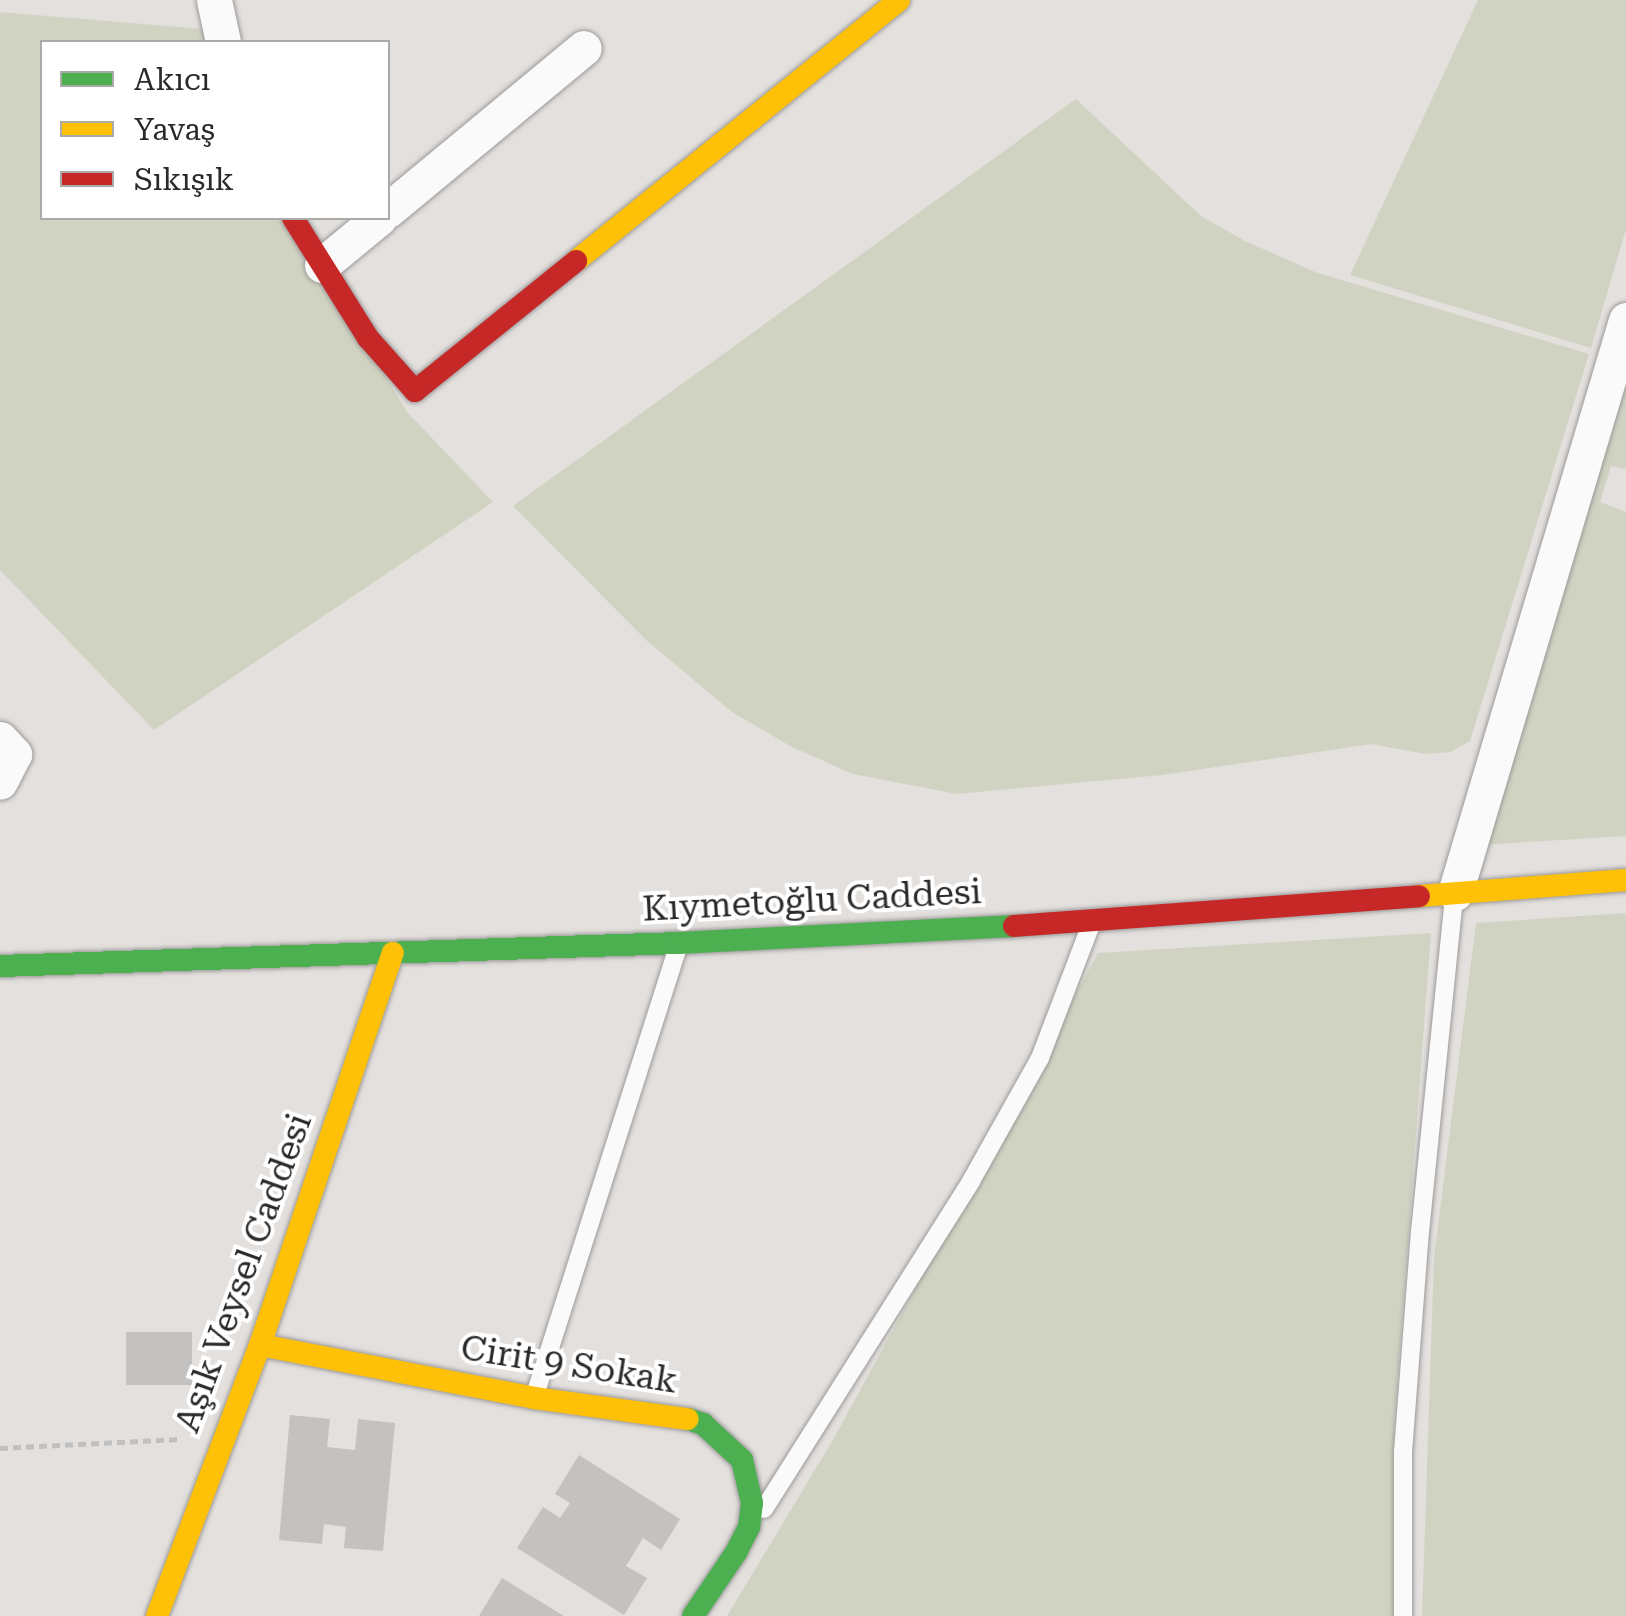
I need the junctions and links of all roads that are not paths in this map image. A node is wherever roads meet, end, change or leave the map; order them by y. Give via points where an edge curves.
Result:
1 (214, 0) edge
2 (899, 0) edge
3 (222, 40) edge
4 (584, 48) dead end
5 (390, 208) edge
6 (295, 220) edge
7 (377, 220) edge
8 (322, 264) junction
9 (1626, 320) edge
10 (0, 739) edge
11 (0, 782) edge
12 (1626, 880) edge
13 (1455, 893) junction
14 (1092, 922) junction
15 (678, 943) junction
16 (393, 953) junction
17 (0, 966) edge
18 (260, 1345) junction
19 (534, 1398) junction
20 (737, 1551) junction
21 (157, 1616) edge
22 (694, 1616) edge
23 (1403, 1616) edge

1 - 3 street
2 - 8 street via 415,391 368,338
4 - 5 street
6 - 8 street
7 - 8 street
9 - 13 street
10 - 11 street via 14,754
12 - 13 street, Kıymetoğlu Caddesi
13 - 14 street, Kıymetoğlu Caddesi
13 - 23 lane via 1403,1452
14 - 15 street, Kıymetoğlu Caddesi
14 - 20 lane via 1040,1058 887,1321
15 - 16 street, Kıymetoğlu Caddesi
15 - 19 lane
16 - 17 street, Kıymetoğlu Caddesi
16 - 18 street, Aşık Veysel Caddesi
18 - 19 street, Cirit 9 Sokak
18 - 21 street, Aşık Veysel Caddesi
19 - 20 street, Cirit 9 Sokak via 673,1416 703,1424 727,1442 742,1460 752,1503
20 - 22 street, Cirit 9 Sokak

